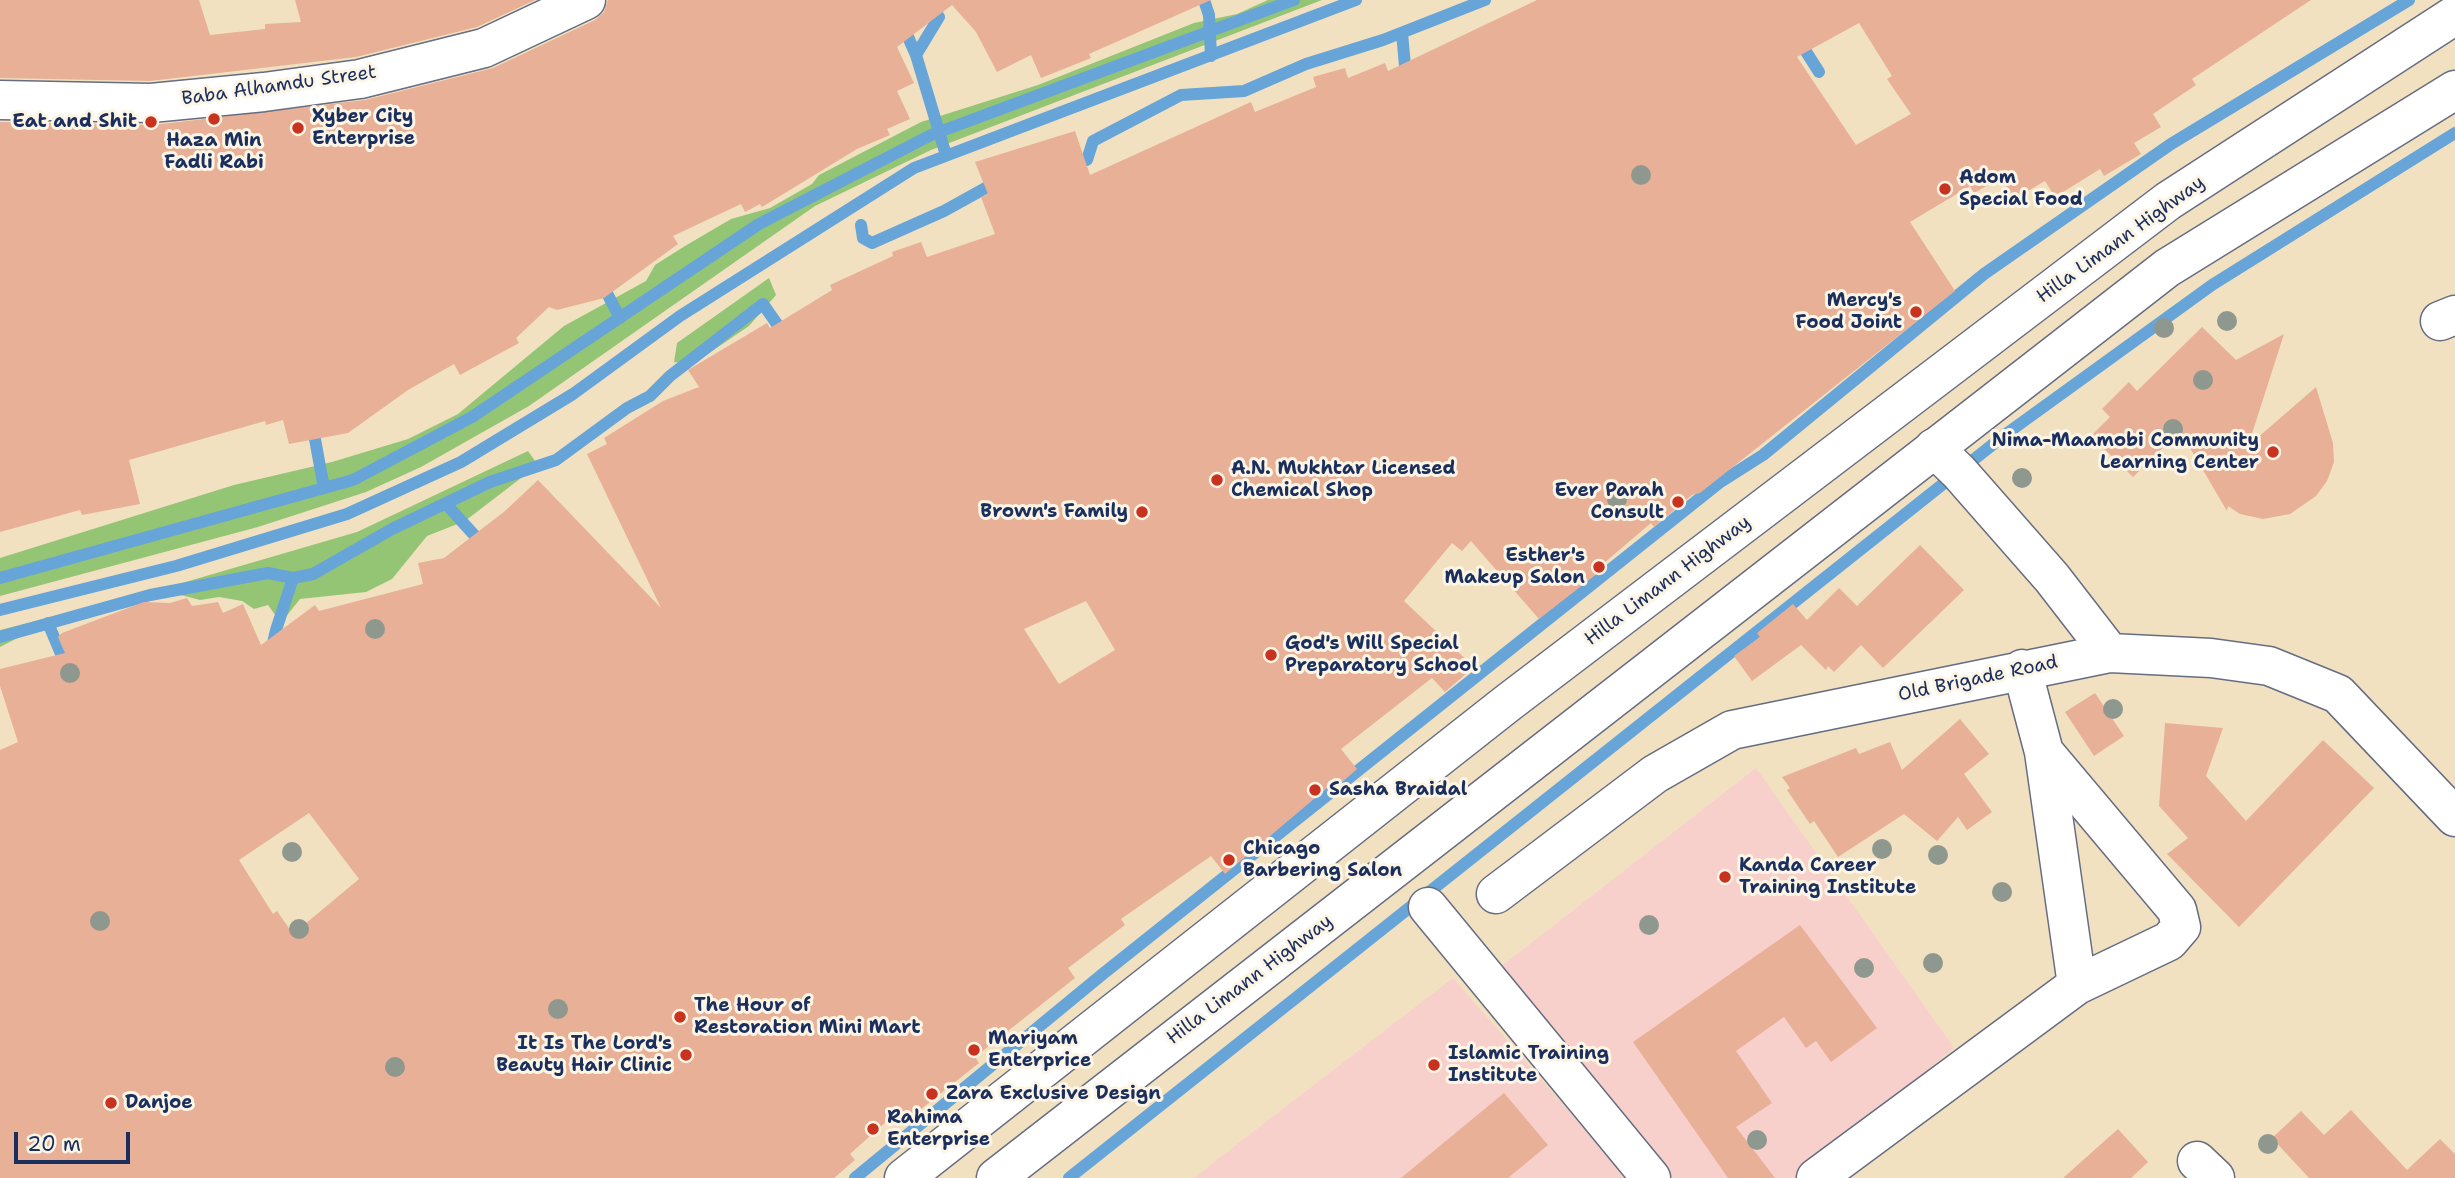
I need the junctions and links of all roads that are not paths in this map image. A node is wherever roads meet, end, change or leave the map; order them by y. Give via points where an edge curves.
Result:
1 (586, 0) edge
2 (2455, 15) edge
3 (2455, 90) edge
4 (0, 100) edge
5 (1934, 448) junction
6 (2109, 653) junction
7 (2022, 669) junction
8 (2044, 752) junction
9 (2455, 817) edge
10 (1496, 894) dead end
11 (1428, 907) dead end
12 (2077, 985) junction
13 (904, 1178) edge
14 (996, 1178) edge
15 (1651, 1178) edge
16 (1816, 1178) edge

1 - 4 main road, Baba Alhamdu Street via 484,48 360,79 151,103
2 - 13 main road, Hilla Limann Highway via 2168,201 1509,702
3 - 5 main road, Hilla Limann Highway via 2167,268
5 - 6 main road via 2052,579
5 - 14 main road, Hilla Limann Highway
6 - 7 main road, Old Brigade Road
6 - 9 main road, Old Brigade Road via 2269,666 2338,694
7 - 8 main road
7 - 10 main road, Old Brigade Road via 1732,730 1655,774
8 - 12 main road
8 - 12 main road via 2177,910 2181,927 2169,941
11 - 15 main road
12 - 16 main road

